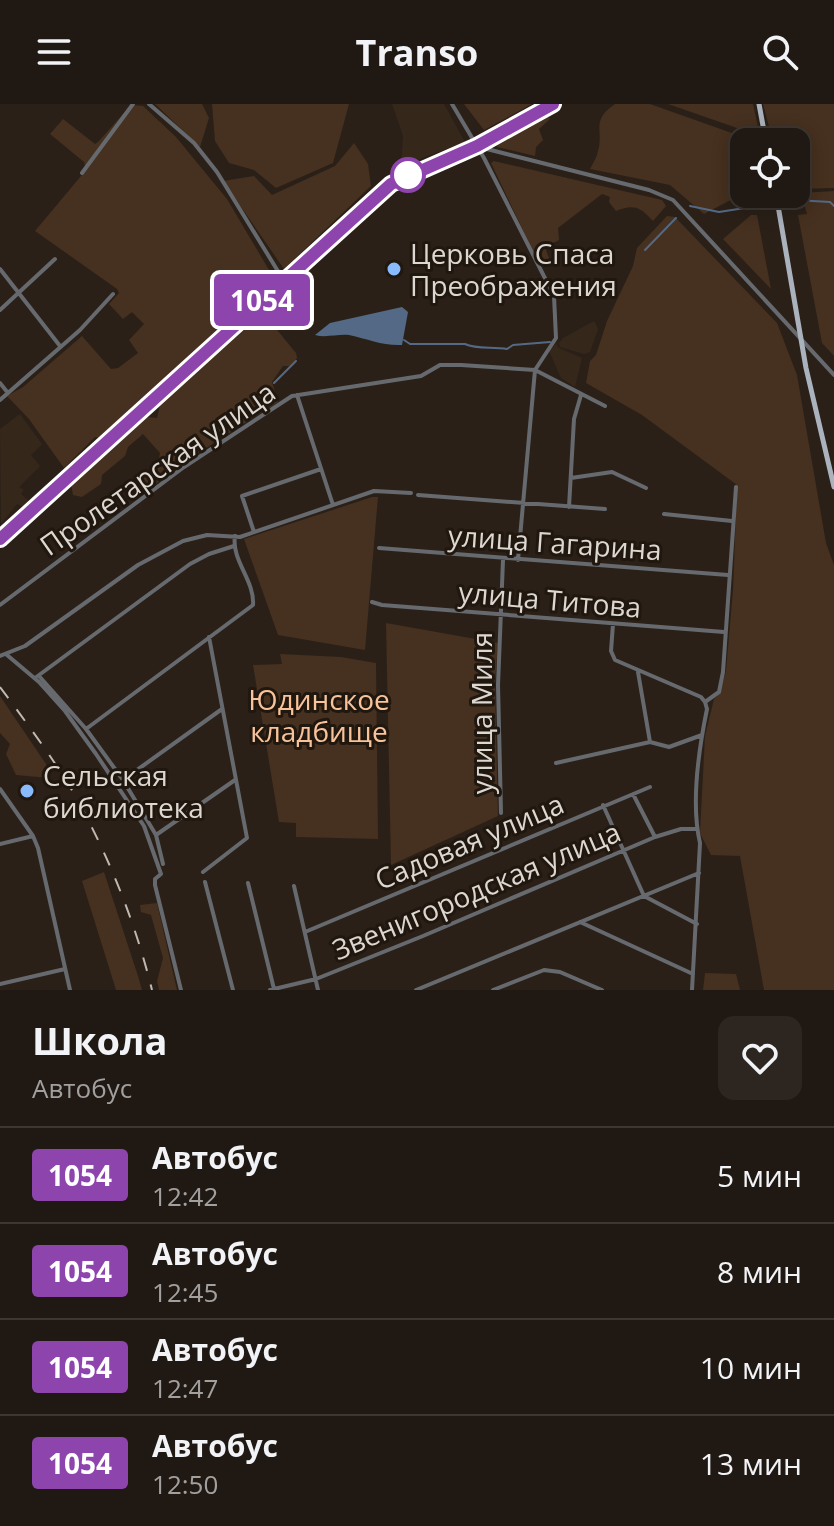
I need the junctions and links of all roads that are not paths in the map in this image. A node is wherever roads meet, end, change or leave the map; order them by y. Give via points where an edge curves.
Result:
1 (133, 104) edge
2 (149, 104) edge
3 (452, 104) edge
4 (553, 104) edge
5 (759, 104) edge
6 (763, 128) edge
7 (477, 146) junction
8 (82, 173) dead end
9 (779, 208) edge
10 (55, 259) dead end
11 (0, 269) edge
12 (284, 281) junction
13 (19, 293) junction
14 (113, 294) dead end
15 (0, 310) edge
16 (799, 320) junction
17 (786, 324) junction
18 (802, 341) junction
19 (60, 346) junction
20 (818, 359) junction
21 (806, 364) junction
22 (535, 370) junction
23 (834, 375) edge
24 (0, 383) edge
25 (8, 393) junction
26 (581, 394) junction
27 (297, 395) junction
28 (0, 400) edge
29 (605, 406) dead end
30 (321, 469) junction
31 (571, 478) junction
32 (736, 487) dead end
33 (834, 487) edge
34 (646, 488) dead end
35 (411, 493) dead end
36 (418, 495) dead end
37 (524, 504) junction
38 (333, 505) junction
39 (569, 507) junction
40 (605, 509) dead end
41 (664, 514) dead end
42 (732, 521) junction
43 (254, 532) junction
44 (235, 536) junction
45 (0, 539) edge
46 (234, 546) junction
47 (379, 548) dead end
48 (503, 559) junction
49 (518, 560) junction
50 (728, 575) junction
51 (372, 602) dead end
52 (0, 605) edge
53 (499, 614) junction
54 (613, 624) junction
55 (724, 632) junction
56 (209, 637) junction
57 (3, 655) edge
58 (638, 672) junction
59 (37, 677) junction
60 (705, 702) junction
61 (222, 709) junction
62 (86, 729) junction
63 (702, 735) junction
64 (650, 742) junction
65 (556, 763) dead end
66 (123, 780) junction
67 (235, 780) junction
68 (650, 787) dead end
69 (0, 789) edge
70 (633, 794) junction
71 (603, 805) junction
72 (501, 813) dead end
73 (697, 829) junction
74 (156, 835) junction
75 (33, 836) junction
76 (655, 837) junction
77 (0, 844) edge
78 (623, 851) junction
79 (163, 864) dead end
80 (203, 872) dead end
81 (699, 873) junction
82 (205, 882) dead end
83 (248, 883) dead end
84 (294, 886) dead end
85 (644, 896) junction
86 (580, 922) junction
87 (697, 924) junction
88 (305, 932) junction
89 (65, 969) junction
90 (693, 974) junction
91 (316, 979) junction
92 (0, 984) edge
93 (70, 990) edge
94 (181, 990) edge
95 (233, 990) edge
96 (272, 990) edge
97 (318, 990) edge
98 (416, 990) edge
99 (493, 990) edge
100 (602, 990) edge
101 (692, 990) edge

1 - 8 street
2 - 12 street via 194,143 217,172
3 - 7 street
4 - 7 main road
5 - 6 main road
7 - 12 main road via 391,184
7 - 17 street via 673,200
7 - 22 street via 554,296 556,338
9 - 16 main road
10 - 13 street
11 - 13 street
12 - 45 main road
13 - 15 street
13 - 19 street
14 - 19 street
16 - 17 street
16 - 18 main road
17 - 18 street
18 - 20 street
18 - 21 main road
19 - 25 street
20 - 21 street
20 - 23 street
21 - 33 main road
22 - 26 street
22 - 27 street, Пролетарская улица via 444,365 421,376
22 - 37 street
24 - 25 street
25 - 28 street
26 - 29 street
26 - 31 street
27 - 30 street
27 - 52 street, Пролетарская улица via 184,467
30 - 38 street
30 - 43 street via 242,496
31 - 34 street via 612,472
31 - 39 street
32 - 42 street
35 - 38 street via 374,491
36 - 37 street
37 - 39 street
37 - 49 street
38 - 43 street
39 - 40 street
41 - 42 street
42 - 50 street
43 - 44 street
44 - 46 street
44 - 57 street via 207,535 170,547 25,646
46 - 56 street via 254,602
46 - 59 street via 190,564
47 - 48 street, улица Гагарина
48 - 49 street, улица Гагарина
48 - 53 street, улица Миля
49 - 50 street, улица Гагарина
50 - 55 street
51 - 53 street, улица Титова
53 - 54 street, улица Титова
53 - 72 street, улица Миля
54 - 55 street, улица Титова
54 - 58 street via 613,657
55 - 60 street via 719,692
56 - 61 street
56 - 62 street
57 - 59 street
58 - 60 street
58 - 64 street
59 - 62 street
59 - 94 street via 144,826 161,874 155,885
60 - 63 street
61 - 66 street
61 - 67 street
62 - 66 street
63 - 64 street via 669,747
63 - 73 street
64 - 65 street
66 - 74 street
67 - 74 street
67 - 80 street via 247,838
68 - 70 street, Садовая улица
69 - 75 street
70 - 71 street, Садовая улица
70 - 76 street
71 - 78 street
71 - 88 street, Садовая улица
73 - 76 street, Звенигородская улица
73 - 81 street
74 - 79 street
75 - 77 street
75 - 89 street
76 - 78 street, Звенигородская улица
78 - 85 street
78 - 91 street, Звенигородская улица
81 - 85 street
81 - 87 street
82 - 95 street
83 - 96 street
84 - 88 street
85 - 86 street
85 - 87 street
86 - 90 street
86 - 98 street
87 - 90 street
88 - 91 street
89 - 92 street
89 - 93 street
90 - 101 street
91 - 96 street, Звенигородская улица
91 - 97 street
99 - 100 street via 544,970

